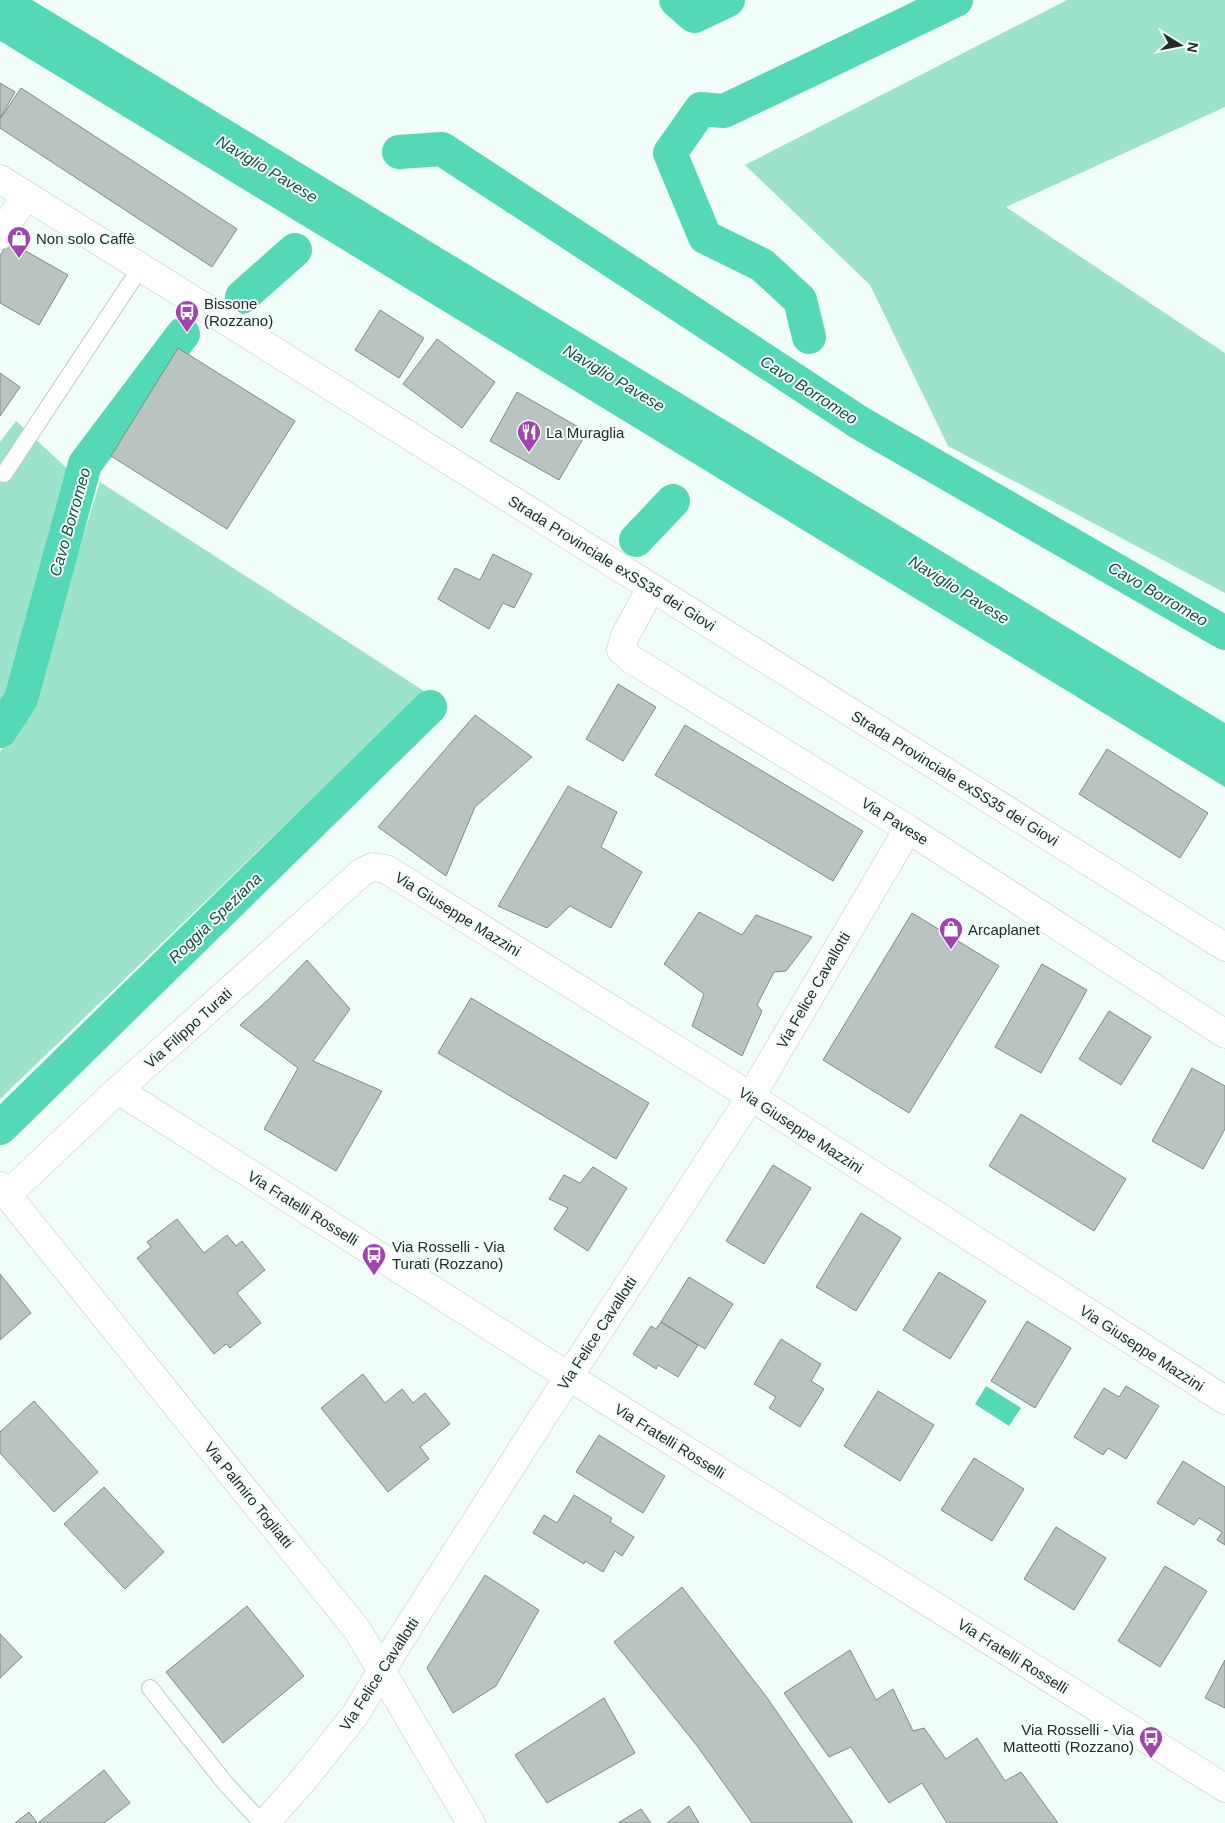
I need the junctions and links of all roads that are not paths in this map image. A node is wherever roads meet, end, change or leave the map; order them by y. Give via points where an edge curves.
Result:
1 (0, 179) edge
2 (26, 195) junction
3 (0, 235) edge
4 (141, 267) junction
5 (4, 474) dead end
6 (651, 588) junction
7 (908, 829) junction
8 (373, 867) joint
9 (1225, 947) edge
10 (1225, 1034) edge
11 (118, 1090) junction
12 (750, 1098) junction
13 (4, 1190) edge
14 (569, 1376) junction
15 (1225, 1400) edge
16 (383, 1672) junction
17 (150, 1688) dead end
18 (1225, 1788) edge
19 (263, 1823) edge
20 (471, 1823) edge

1 - 2 street, Strada Provinciale exSS35 dei Giovi
2 - 3 street
2 - 4 street, Strada Provinciale exSS35 dei Giovi
4 - 5 lane
4 - 6 street, Strada Provinciale exSS35 dei Giovi
6 - 7 street, Via Pavese via 621,650
6 - 9 street, Strada Provinciale exSS35 dei Giovi
7 - 10 street, Via Pavese
7 - 12 street, Via Felice Cavallotti
8 - 11 street, Via Filippo Turati via 362,872
8 - 12 street, Via Giuseppe Mazzini via 386,870
11 - 13 street, Via Filippo Turati
11 - 14 street, Via Fratelli Rosselli
12 - 14 street, Via Felice Cavallotti
12 - 15 street, Via Giuseppe Mazzini
13 - 16 street, Via Palmiro Togliatti via 358,1631
14 - 16 street, Via Felice Cavallotti via 402,1637
14 - 18 street, Via Fratelli Rosselli
16 - 19 street, Via Felice Cavallotti via 327,1751
16 - 20 street, Via Palmiro Togliatti
17 - 19 lane via 225,1783

